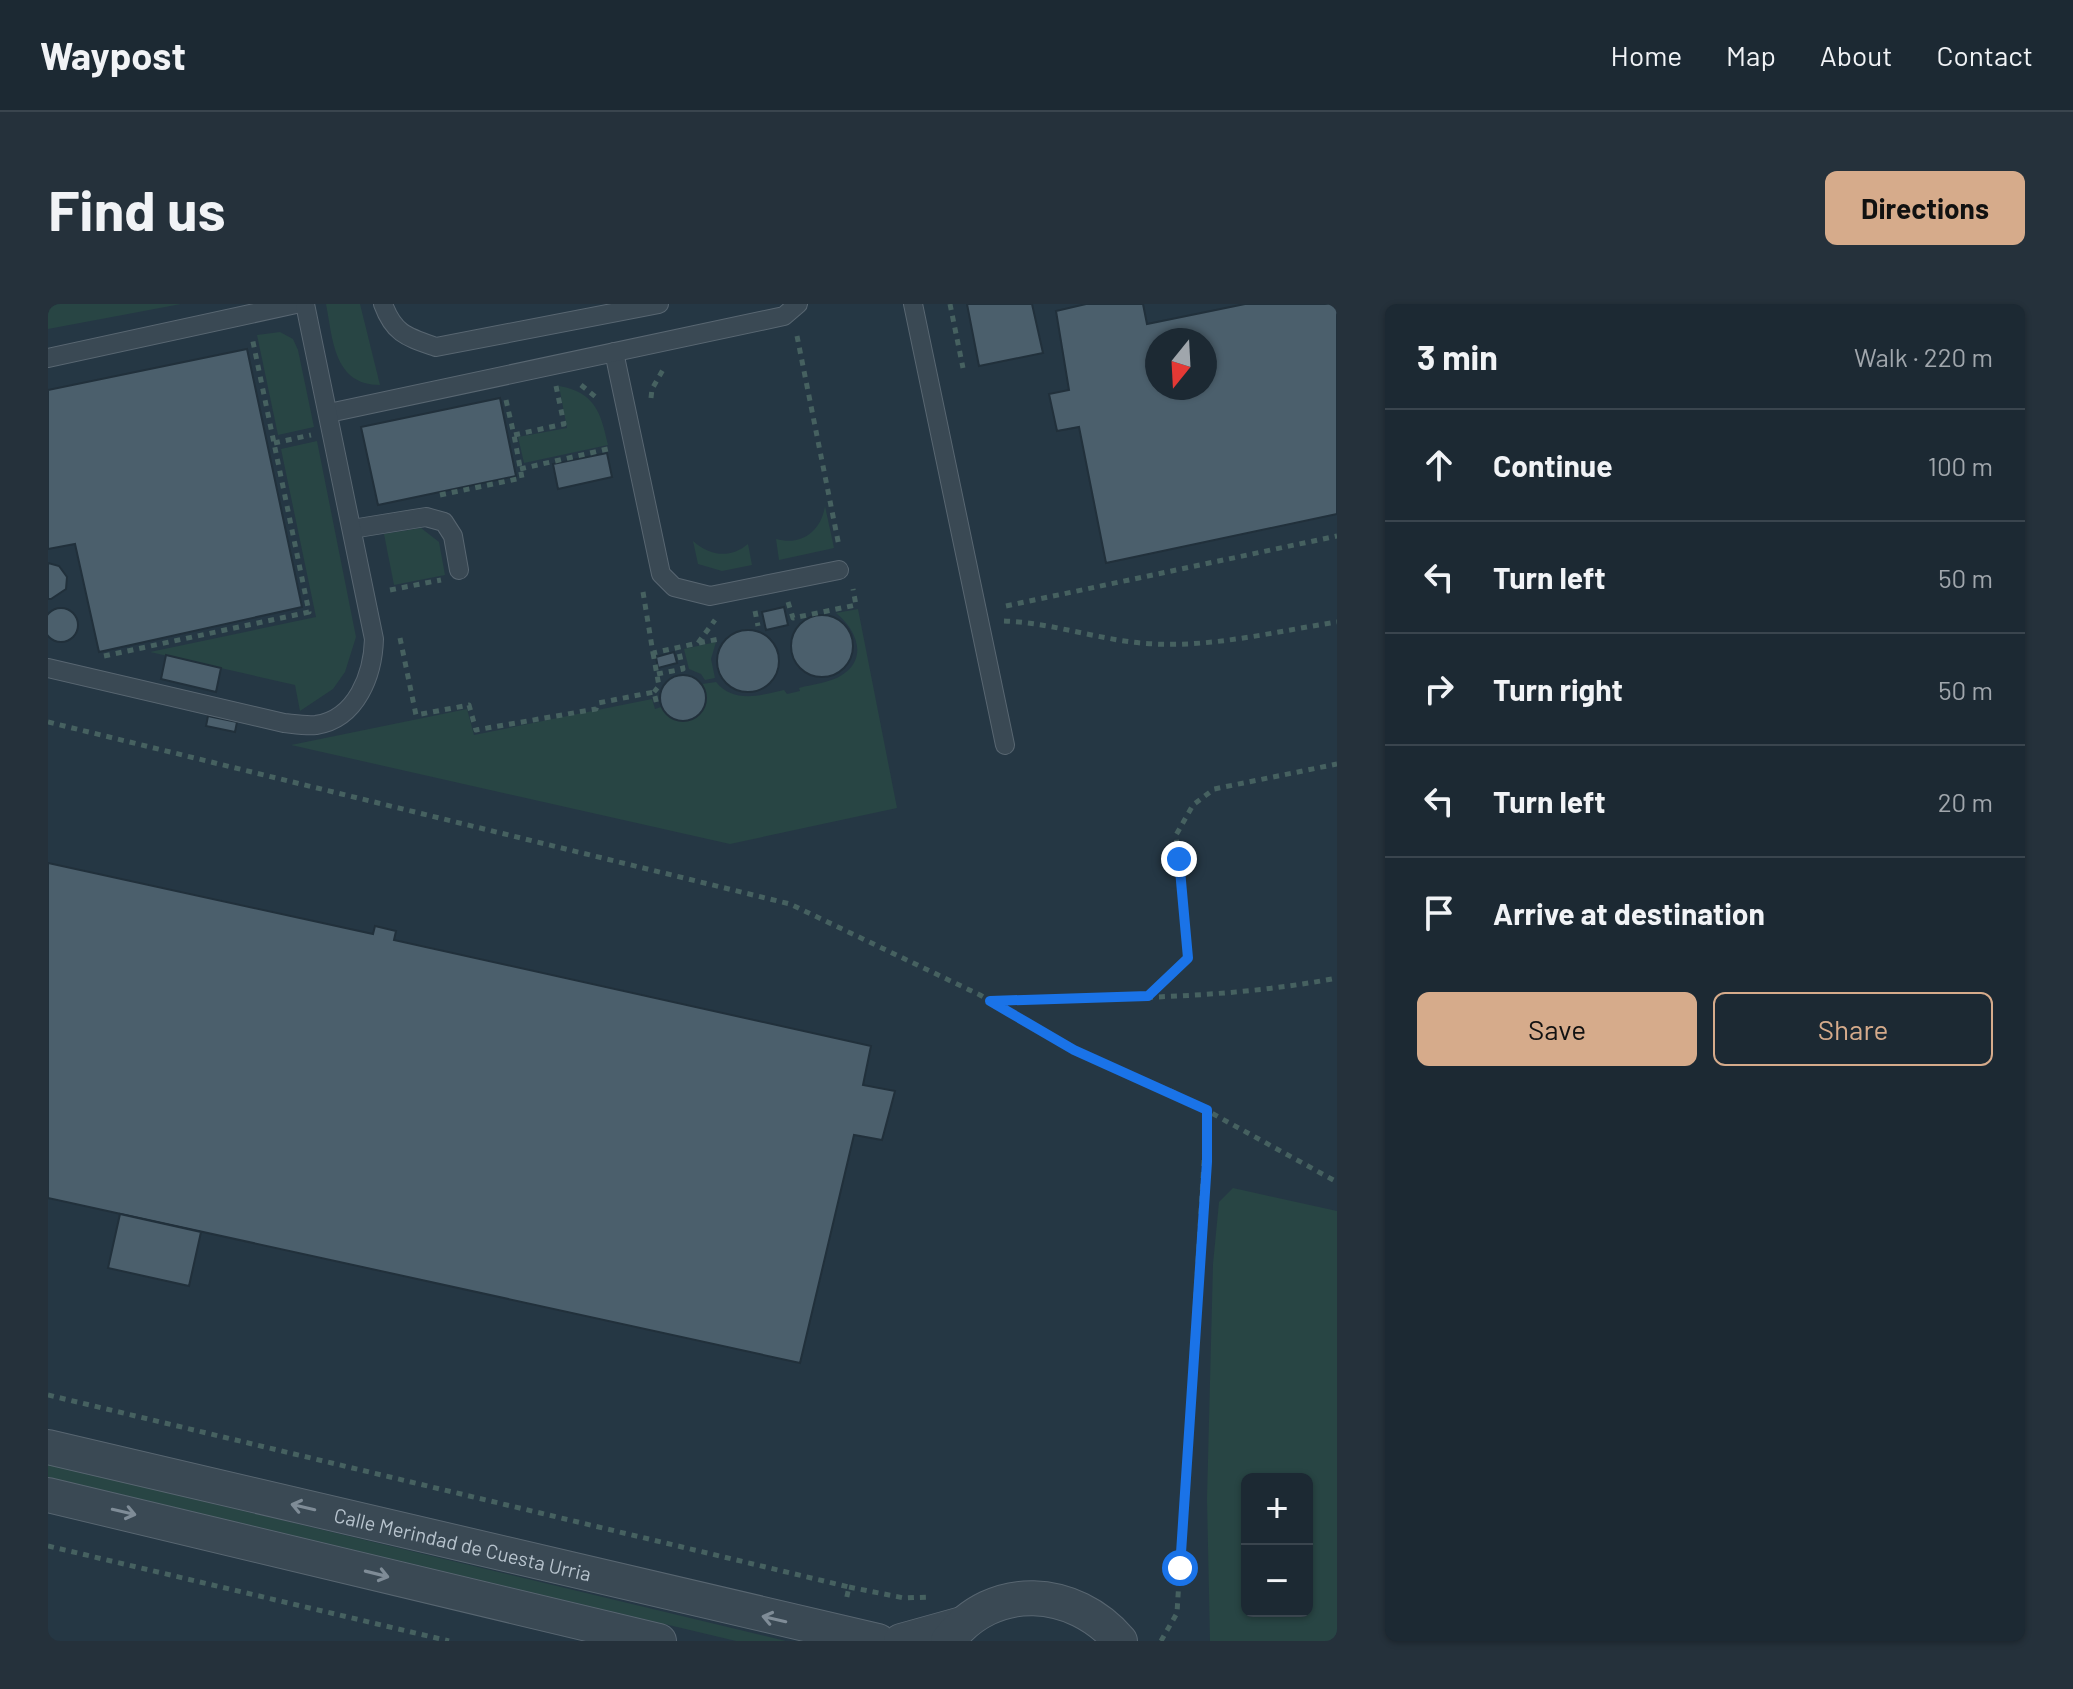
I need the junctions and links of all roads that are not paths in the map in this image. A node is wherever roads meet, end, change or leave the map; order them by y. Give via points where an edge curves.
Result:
1 (296, 304) edge
2 (305, 304) edge
3 (383, 304) edge
4 (659, 304) edge
5 (798, 304) edge
6 (913, 304) edge
7 (614, 352) junction
8 (48, 358) edge
9 (329, 413) junction
10 (352, 529) junction
11 (839, 570) dead end
12 (453, 574) road end
13 (48, 668) edge
14 (1005, 745) dead end
15 (48, 1447) edge
16 (48, 1495) edge
17 (955, 1633) edge
18 (659, 1641) edge
19 (878, 1641) edge
20 (901, 1641) edge
21 (1120, 1641) edge

1 - 8 lane
2 - 9 lane
3 - 4 lane via 391,325 436,347
5 - 7 lane via 784,316
6 - 14 lane
7 - 9 lane
7 - 11 lane via 661,574 674,587 710,596
9 - 10 lane
10 - 12 lane via 426,517 444,522 453,536
10 - 13 lane via 374,639 373,662 364,688 347,709 318,725 284,723
19 -> 15 street, Calle Merindad de Cuesta Urria
16 -> 18 street
17 - 20 street
17 - 21 street via 987,1608 1044,1597 1099,1618

